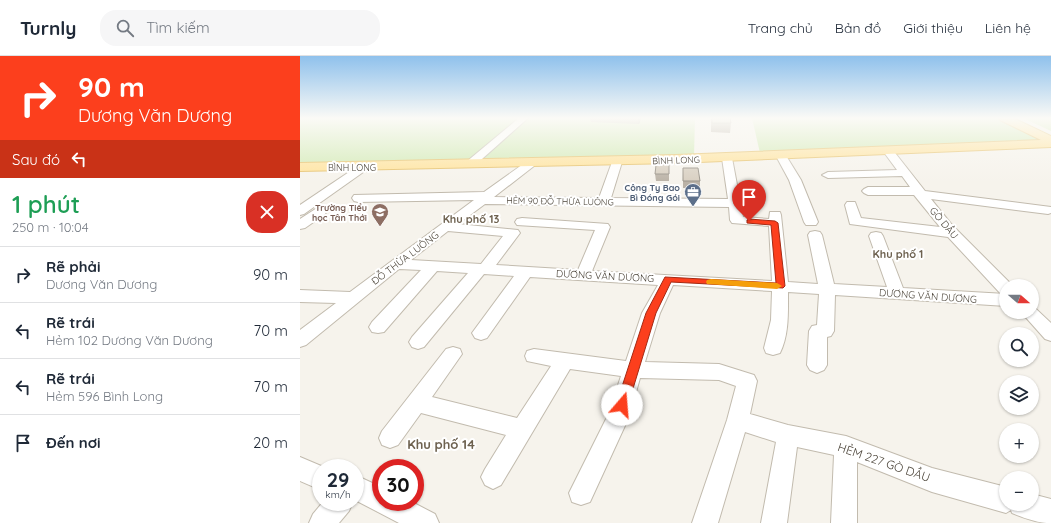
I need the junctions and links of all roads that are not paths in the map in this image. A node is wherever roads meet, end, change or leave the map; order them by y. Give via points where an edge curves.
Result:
1 (498, 140) edge
2 (1051, 143) edge
3 (888, 151) junction
4 (781, 156) junction
5 (727, 158) junction
6 (617, 162) junction
7 (530, 164) junction
8 (469, 165) junction
9 (365, 166) junction
10 (300, 167) edge
11 (905, 173) junction
12 (828, 176) dead end
13 (919, 192) junction
14 (876, 194) dead end
15 (358, 198) dead end
16 (484, 198) junction
17 (604, 202) junction
18 (735, 203) junction
19 (1048, 204) edge
20 (851, 206) dead end
21 (300, 211) edge
22 (321, 211) dead end
23 (522, 222) dead end
24 (300, 226) edge
25 (445, 227) junction
26 (952, 233) junction
27 (876, 236) dead end
28 (396, 264) junction
29 (434, 266) junction
30 (483, 269) junction
31 (526, 271) junction
32 (583, 274) junction
33 (669, 279) junction
34 (999, 282) edge
35 (780, 286) junction
36 (828, 289) junction
37 (897, 294) junction
38 (300, 296) edge
39 (353, 298) junction
40 (999, 300) edge
41 (1036, 319) edge
42 (378, 327) dead end
43 (481, 333) dead end
44 (303, 334) edge
45 (1051, 334) edge
46 (418, 342) dead end
47 (773, 348) dead end
48 (453, 354) dead end
49 (534, 356) dead end
50 (565, 360) junction
51 (817, 365) dead end
52 (633, 370) junction
53 (416, 403) junction
54 (738, 420) junction
55 (523, 429) junction
56 (788, 435) junction
57 (390, 438) dead end
58 (846, 447) junction
59 (300, 469) edge
60 (312, 474) edge
61 (493, 477) dead end
62 (581, 493) dead end
63 (999, 498) edge
64 (1039, 509) edge
65 (332, 511) edge
66 (403, 511) edge
67 (1051, 512) edge
68 (322, 523) edge
69 (426, 523) edge
70 (705, 523) edge
71 (774, 523) edge
72 (844, 523) edge

1 - 8 street
2 - 3 main road, BÌNH LONG
3 - 4 main road, BÌNH LONG
3 - 11 street, GÒ DẦU
4 - 5 main road, BÌNH LONG
4 - 36 street via 795,180 813,229
5 - 6 main road, BÌNH LONG
5 - 18 street
6 - 7 main road, BÌNH LONG
6 - 17 street
7 - 8 main road, BÌNH LONG
7 - 16 street, ĐỖ THỪA LUÔNG
8 - 9 main road, BÌNH LONG
9 - 10 main road, BÌNH LONG
9 - 21 street
11 - 12 street
11 - 13 street, GÒ DẦU
13 - 14 street
13 - 19 street via 965,201
13 - 26 street, GÒ DẦU
15 - 16 street, HẺM 90 ĐỖ THỪA LUÔNG
16 - 17 street, HẺM 90 ĐỖ THỪA LUÔNG
16 - 25 street, ĐỖ THỪA LUÔNG
17 - 18 street, HẺM 90 ĐỖ THỪA LUÔNG
18 - 35 street via 737,220 775,219
20 - 26 street via 855,221
22 - 24 street
23 - 32 street via 603,227
25 - 28 street, ĐỖ THỪA LUÔNG
25 - 30 street via 513,233
26 - 34 street, GÒ DẦU
27 - 37 street
28 - 29 street, DƯƠNG VĂN DƯƠNG
28 - 39 street, ĐỖ THỪA LUÔNG
29 - 30 street, DƯƠNG VĂN DƯƠNG
29 - 42 street
30 - 31 street, DƯƠNG VĂN DƯƠNG
30 - 46 street
31 - 32 street, DƯƠNG VĂN DƯƠNG
31 - 43 street
32 - 33 street, DƯƠNG VĂN DƯƠNG
33 - 35 street, DƯƠNG VĂN DƯƠNG
33 - 52 street via 651,313
35 - 36 street, DƯƠNG VĂN DƯƠNG
35 - 47 street via 780,320
36 - 37 street, DƯƠNG VĂN DƯƠNG
36 - 51 street via 825,331 818,331
37 - 40 street, DƯƠNG VĂN DƯƠNG
38 - 39 street
39 - 44 street, ĐỖ THỪA LUÔNG
41 - 45 street
48 - 53 street
49 - 50 street
50 - 52 street
50 - 55 street
52 - 54 street via 719,372 747,381
52 - 62 street via 618,417
53 - 55 street
53 - 57 street
54 - 56 street, HẺM 227 GÒ DẦU
54 - 70 street
55 - 61 street
56 - 58 street, HẺM 227 GÒ DẦU
56 - 71 street
58 - 63 street, HẺM 227 GÒ DẦU via 932,480
58 - 72 street
59 - 60 street
64 - 67 street
65 - 68 street
66 - 69 street

